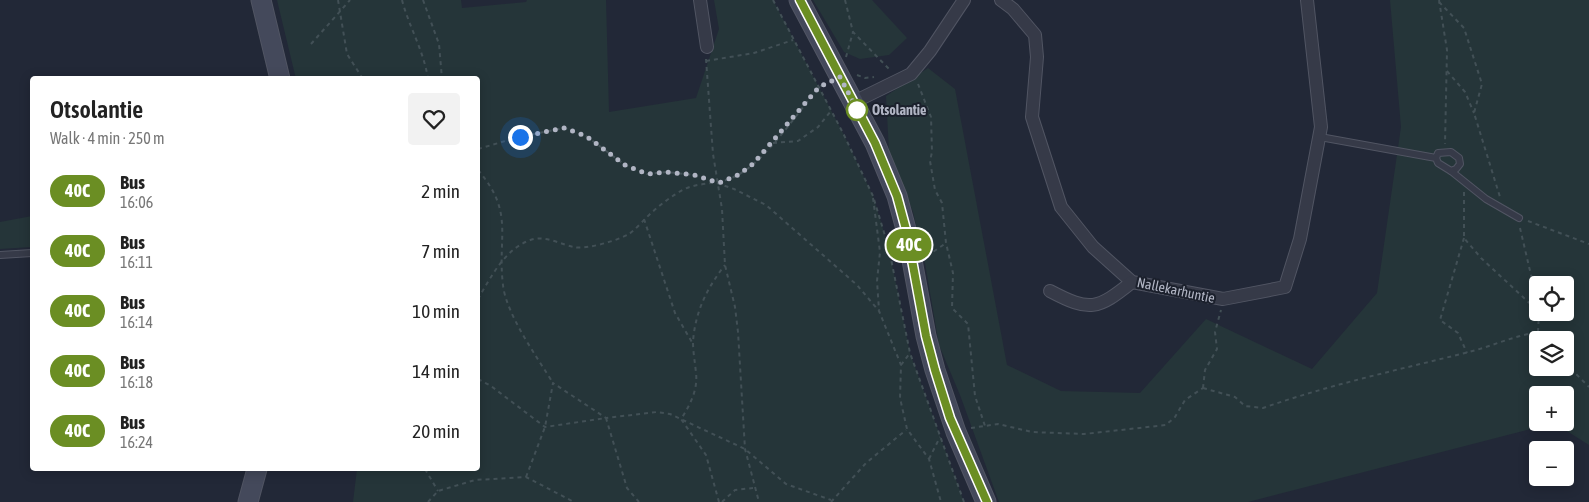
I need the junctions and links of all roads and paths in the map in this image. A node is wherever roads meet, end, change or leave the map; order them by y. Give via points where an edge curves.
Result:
1 (261, 0) edge
2 (338, 0) edge
3 (350, 0) edge
4 (402, 0) edge
5 (423, 0) edge
6 (700, 0) edge
7 (773, 0) edge
8 (800, 0) edge
9 (845, 0) edge
10 (964, 0) edge
11 (1001, 0) edge
12 (1307, 0) edge
13 (1439, 1) edge
14 (340, 11) junction
15 (853, 32) junction
16 (794, 40) junction
17 (311, 44) dead end
18 (707, 47) joint
19 (706, 60) junction
20 (1447, 71) junction
21 (838, 73) junction
22 (911, 74) junction
23 (885, 75) dead end
24 (279, 76) edge
25 (361, 76) edge
26 (428, 76) edge
27 (442, 76) edge
28 (879, 77) dead end
29 (819, 87) junction
30 (854, 102) junction
31 (831, 111) junction
32 (1474, 113) junction
33 (848, 131) dead end
34 (843, 133) junction
35 (1320, 137) junction
36 (773, 143) junction
37 (480, 148) edge
38 (1444, 152) junction
39 (1436, 158) junction
40 (1451, 171) junction
41 (480, 172) edge
42 (1464, 180) junction
43 (719, 183) junction
44 (873, 196) junction
45 (1503, 210) junction
46 (1519, 218) junction
47 (644, 219) junction
48 (1464, 238) junction
49 (946, 243) junction
50 (1589, 244) edge
51 (30, 253) edge
52 (0, 255) edge
53 (503, 260) junction
54 (913, 265) junction
55 (725, 266) junction
56 (1532, 276) edge
57 (1132, 282) junction
58 (1050, 291) dead end
59 (480, 296) edge
60 (1223, 299) junction
61 (1529, 303) edge
62 (879, 311) junction
63 (1529, 335) edge
64 (693, 344) junction
65 (910, 353) junction
66 (1467, 353) junction
67 (901, 365) junction
68 (1574, 372) edge
69 (480, 380) edge
70 (553, 383) junction
71 (1589, 387) edge
72 (1203, 388) junction
73 (606, 418) junction
74 (681, 419) junction
75 (985, 426) junction
76 (545, 427) junction
77 (907, 429) junction
78 (968, 429) dead end
79 (940, 437) junction
80 (745, 449) junction
81 (929, 459) junction
82 (256, 471) edge
83 (426, 471) edge
84 (526, 477) junction
85 (754, 488) junction
86 (438, 492) junction
87 (831, 501) edge
88 (248, 502) edge
89 (428, 502) edge
90 (574, 502) edge
91 (639, 502) edge
92 (721, 502) edge
93 (759, 502) edge
94 (941, 502) edge
95 (964, 502) edge
96 (986, 502) edge

1 - 24 main road
2 - 14 path
3 - 14 path
4 - 26 path
5 - 27 path via 439,44
6 - 18 street
7 - 16 path
8 - 21 main road
9 - 15 path
10 - 22 street
11 - 57 street, Nallekarhuntie via 1035,35 1037,57 1032,117 1061,207 1093,247
12 - 35 street, Nallekarhuntie
13 - 20 path
13 - 32 path via 1464,28 1482,84
14 - 17 path
14 - 25 path via 347,54
15 - 21 path via 845,62
15 - 23 path via 892,72
16 - 19 path via 754,53
16 - 29 path
18 - 19 path
19 - 43 path via 713,154
20 - 32 path via 1465,92
20 - 38 path
21 - 28 path
21 - 29 path
21 - 30 main road
22 - 30 street
22 - 49 path via 922,88 931,117 930,161 935,190 942,202
29 - 31 path
29 - 36 path
30 - 54 main road via 897,196
31 - 34 path
31 - 36 path via 818,127 798,141
32 - 45 path
33 - 34 path
34 - 44 path
35 - 39 lane
35 - 60 street, Nallekarhuntie via 1300,239 1285,287
36 - 43 path via 753,164
37 - 43 path via 564,128 586,136 625,165 647,174 694,175
38 - 39 lane via 1438,153
38 - 40 lane via 1451,152 1459,158 1460,164
39 - 40 lane
40 - 42 lane
41 - 53 path via 491,185 500,207 504,233
42 - 45 lane
42 - 48 path
43 - 47 path via 693,185 680,191
43 - 55 path
43 - 62 path via 766,204 858,285
44 - 62 path via 880,252 877,281
44 - 65 path via 889,249
45 - 46 lane
46 - 50 path
46 - 56 path
47 - 53 path via 630,234 602,244 577,248 535,239 519,246
47 - 64 path via 675,313
48 - 61 path
48 - 66 path via 1440,320 1458,334
49 - 54 path
49 - 75 path via 953,273 952,308 968,324 974,396
51 - 52 lane
53 - 59 path
53 - 70 path via 502,286 510,308
54 - 96 main road via 926,336 942,395
55 - 64 path via 705,294 695,322
55 - 80 path via 735,307
57 - 58 street via 1095,306 1072,302
57 - 60 street, Nallekarhuntie
60 - 72 path via 1214,332 1217,349 1205,370
62 - 67 path
63 - 66 path
64 - 74 path via 697,375 692,400
65 - 67 path
65 - 79 path
66 - 72 path via 1373,374 1263,408 1245,406 1235,397
67 - 77 path via 900,398
68 - 71 path
69 - 76 path
70 - 73 path
70 - 76 path
72 - 75 path via 1185,400 1166,425 1084,434 1032,432 998,424
73 - 74 path via 657,412
73 - 76 path
73 - 91 path via 627,488
74 - 80 path
74 - 92 path via 706,456
75 - 78 path
76 - 84 path
77 - 81 path
77 - 87 path via 866,463
79 - 81 path
79 - 95 path
80 - 85 path
80 - 87 path via 786,484
81 - 94 path
82 - 88 main road
83 - 86 path
84 - 86 path via 475,480
84 - 90 path
85 - 92 path via 735,490
85 - 93 path
86 - 89 path

